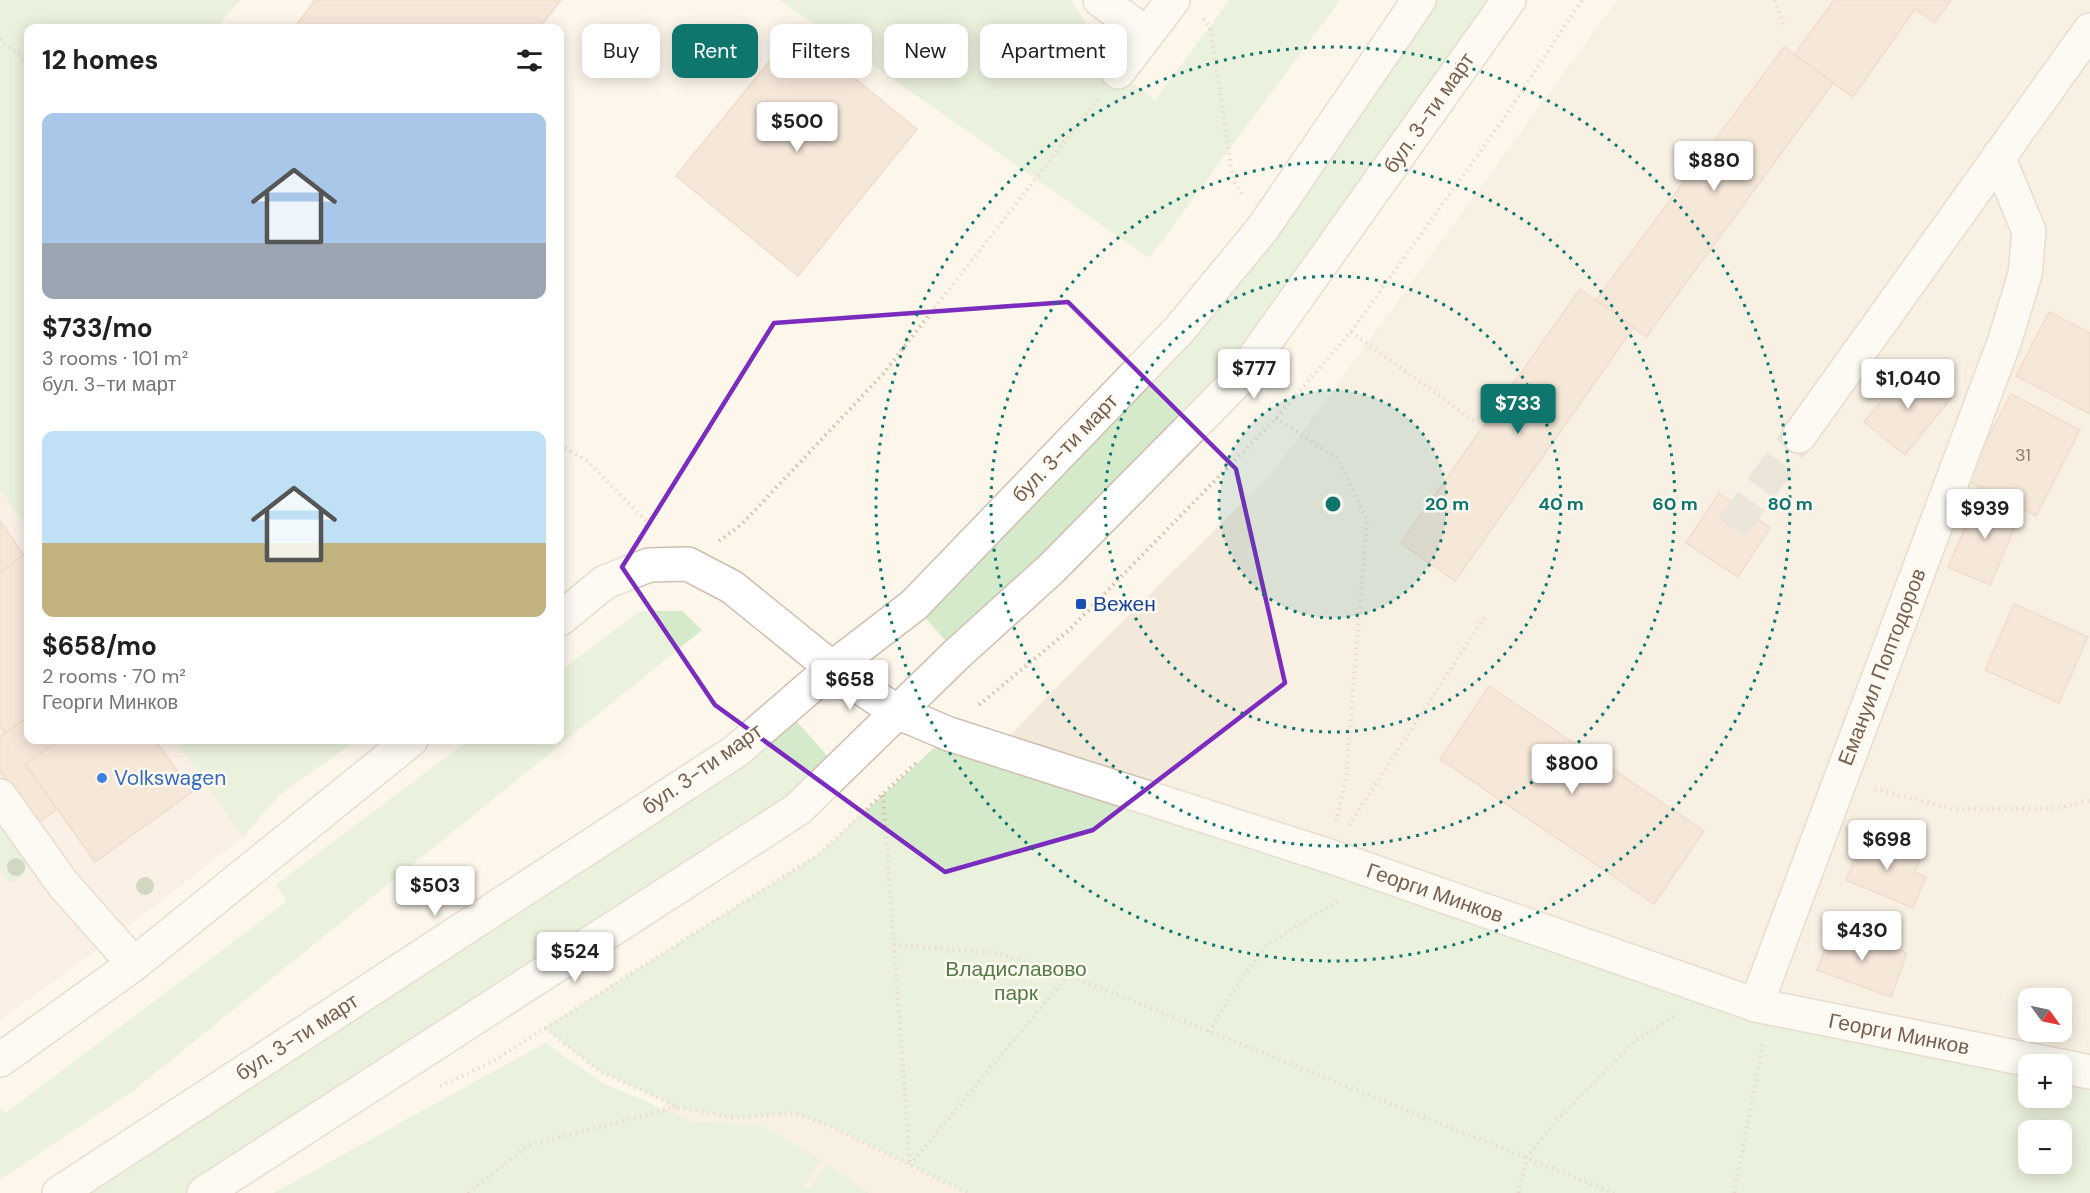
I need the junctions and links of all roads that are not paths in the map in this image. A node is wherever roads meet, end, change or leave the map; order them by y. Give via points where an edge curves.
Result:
1 (1100, 0) edge
2 (1419, 0) edge
3 (1509, 0) edge
4 (1185, 7) edge
5 (2090, 30) edge
6 (1147, 34) junction
7 (1127, 60) edge
8 (1998, 157) junction
9 (1799, 436) tunnel mouth
10 (564, 616) edge
11 (832, 668) junction
12 (897, 712) junction
13 (406, 744) edge
14 (0, 796) edge
15 (134, 964) junction
16 (1763, 1007) junction
17 (2018, 1058) edge
18 (0, 1060) edge
19 (2072, 1068) edge
20 (2090, 1072) edge
21 (59, 1193) edge
22 (204, 1193) edge

1 - 6 street
2 - 11 street, бул. 3-ти март via 1263,228 1179,330 914,605
3 - 12 street, бул. 3-ти март via 1239,379 1051,569
4 - 6 street
5 - 8 street
6 - 7 street
8 - 9 street
8 - 16 street, Емануил Поптодоров via 2029,231 2025,274 2005,340 1840,780
10 - 11 street, Георги Минков via 605,582 649,565 688,564 732,587
11 - 12 street, Георги Минков
11 - 21 street, бул. 3-ти март via 736,751
12 - 16 street, Георги Минков via 949,734 1329,856
12 - 22 street, бул. 3-ти март via 798,809
13 - 15 street
14 - 15 street via 63,884
15 - 18 street
16 - 17 street, Георги Минков
19 - 20 street

